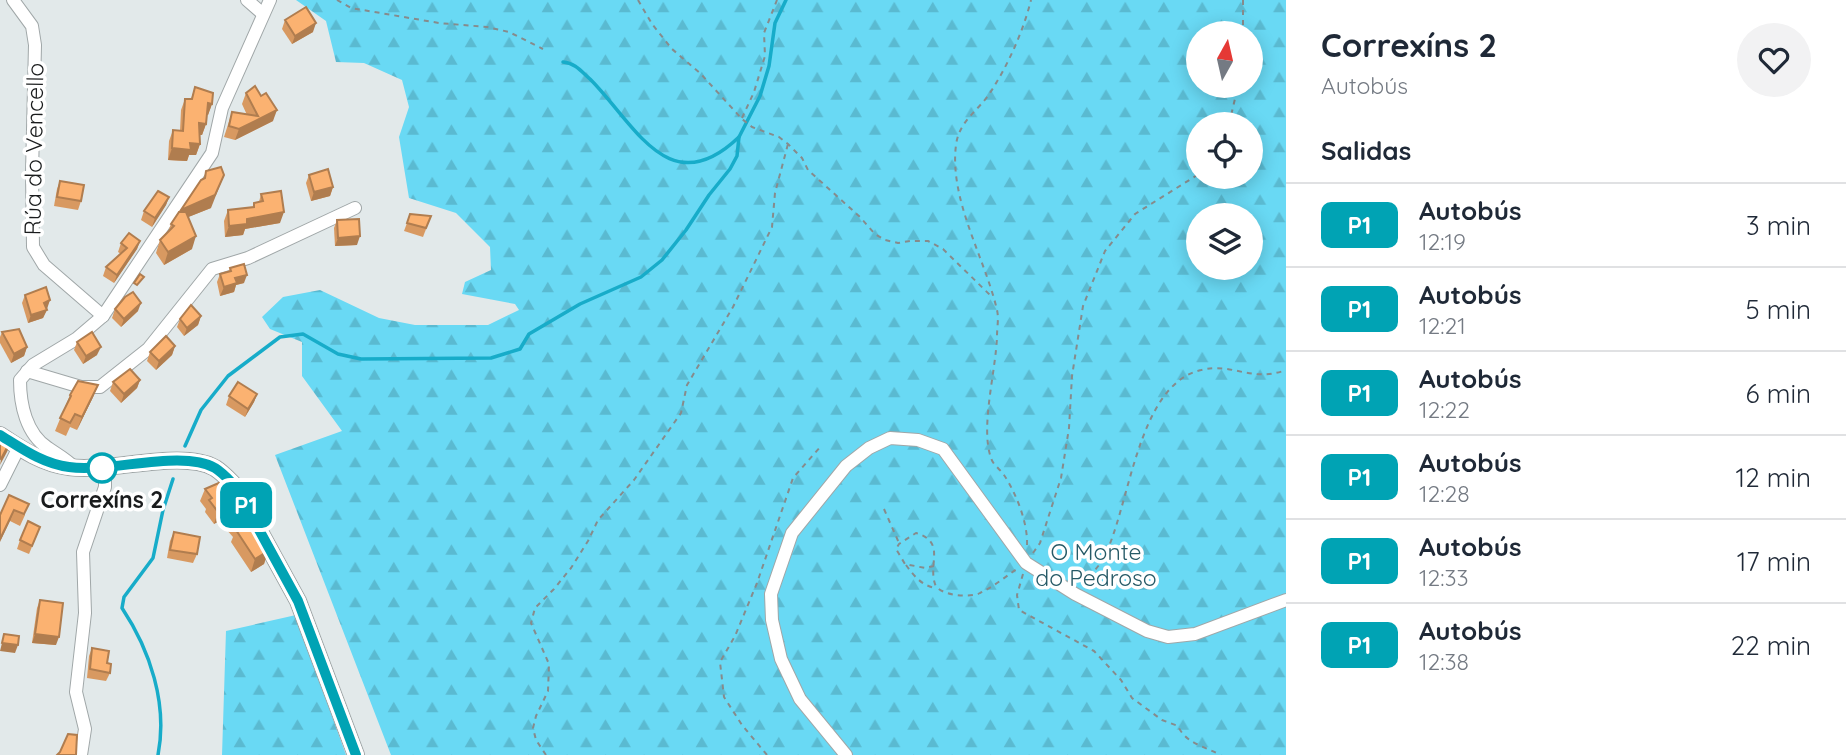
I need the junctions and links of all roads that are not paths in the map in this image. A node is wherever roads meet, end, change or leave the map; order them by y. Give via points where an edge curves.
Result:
1 (13, 0) edge
2 (247, 0) edge
3 (270, 0) edge
4 (262, 15) junction
5 (355, 208) dead end
6 (103, 316) junction
7 (27, 371) junction
8 (0, 435) edge
9 (19, 447) junction
10 (75, 468) junction
11 (105, 468) junction
12 (0, 485) edge
13 (1286, 600) edge
14 (81, 755) edge
15 (356, 755) edge
16 (846, 755) edge

1 - 6 street, Rúa do Vencello via 32,26 35,45 33,247 44,265
2 - 4 street
3 - 4 street
4 - 6 street via 222,108 212,153
5 - 7 street via 248,258 212,269 148,349 100,387 81,387
6 - 7 street
7 - 10 street via 20,380 20,398 30,429
8 - 9 street
9 - 10 street via 46,462
9 - 12 street
10 - 11 street
11 - 14 street via 105,487 83,552 85,613 76,692 85,729
11 - 15 street via 200,463 213,467 235,486 298,601
13 - 16 street via 1195,634 1168,637 1147,631 1026,563 943,449 918,440 890,438 846,466 792,533 771,594 781,659 800,699

